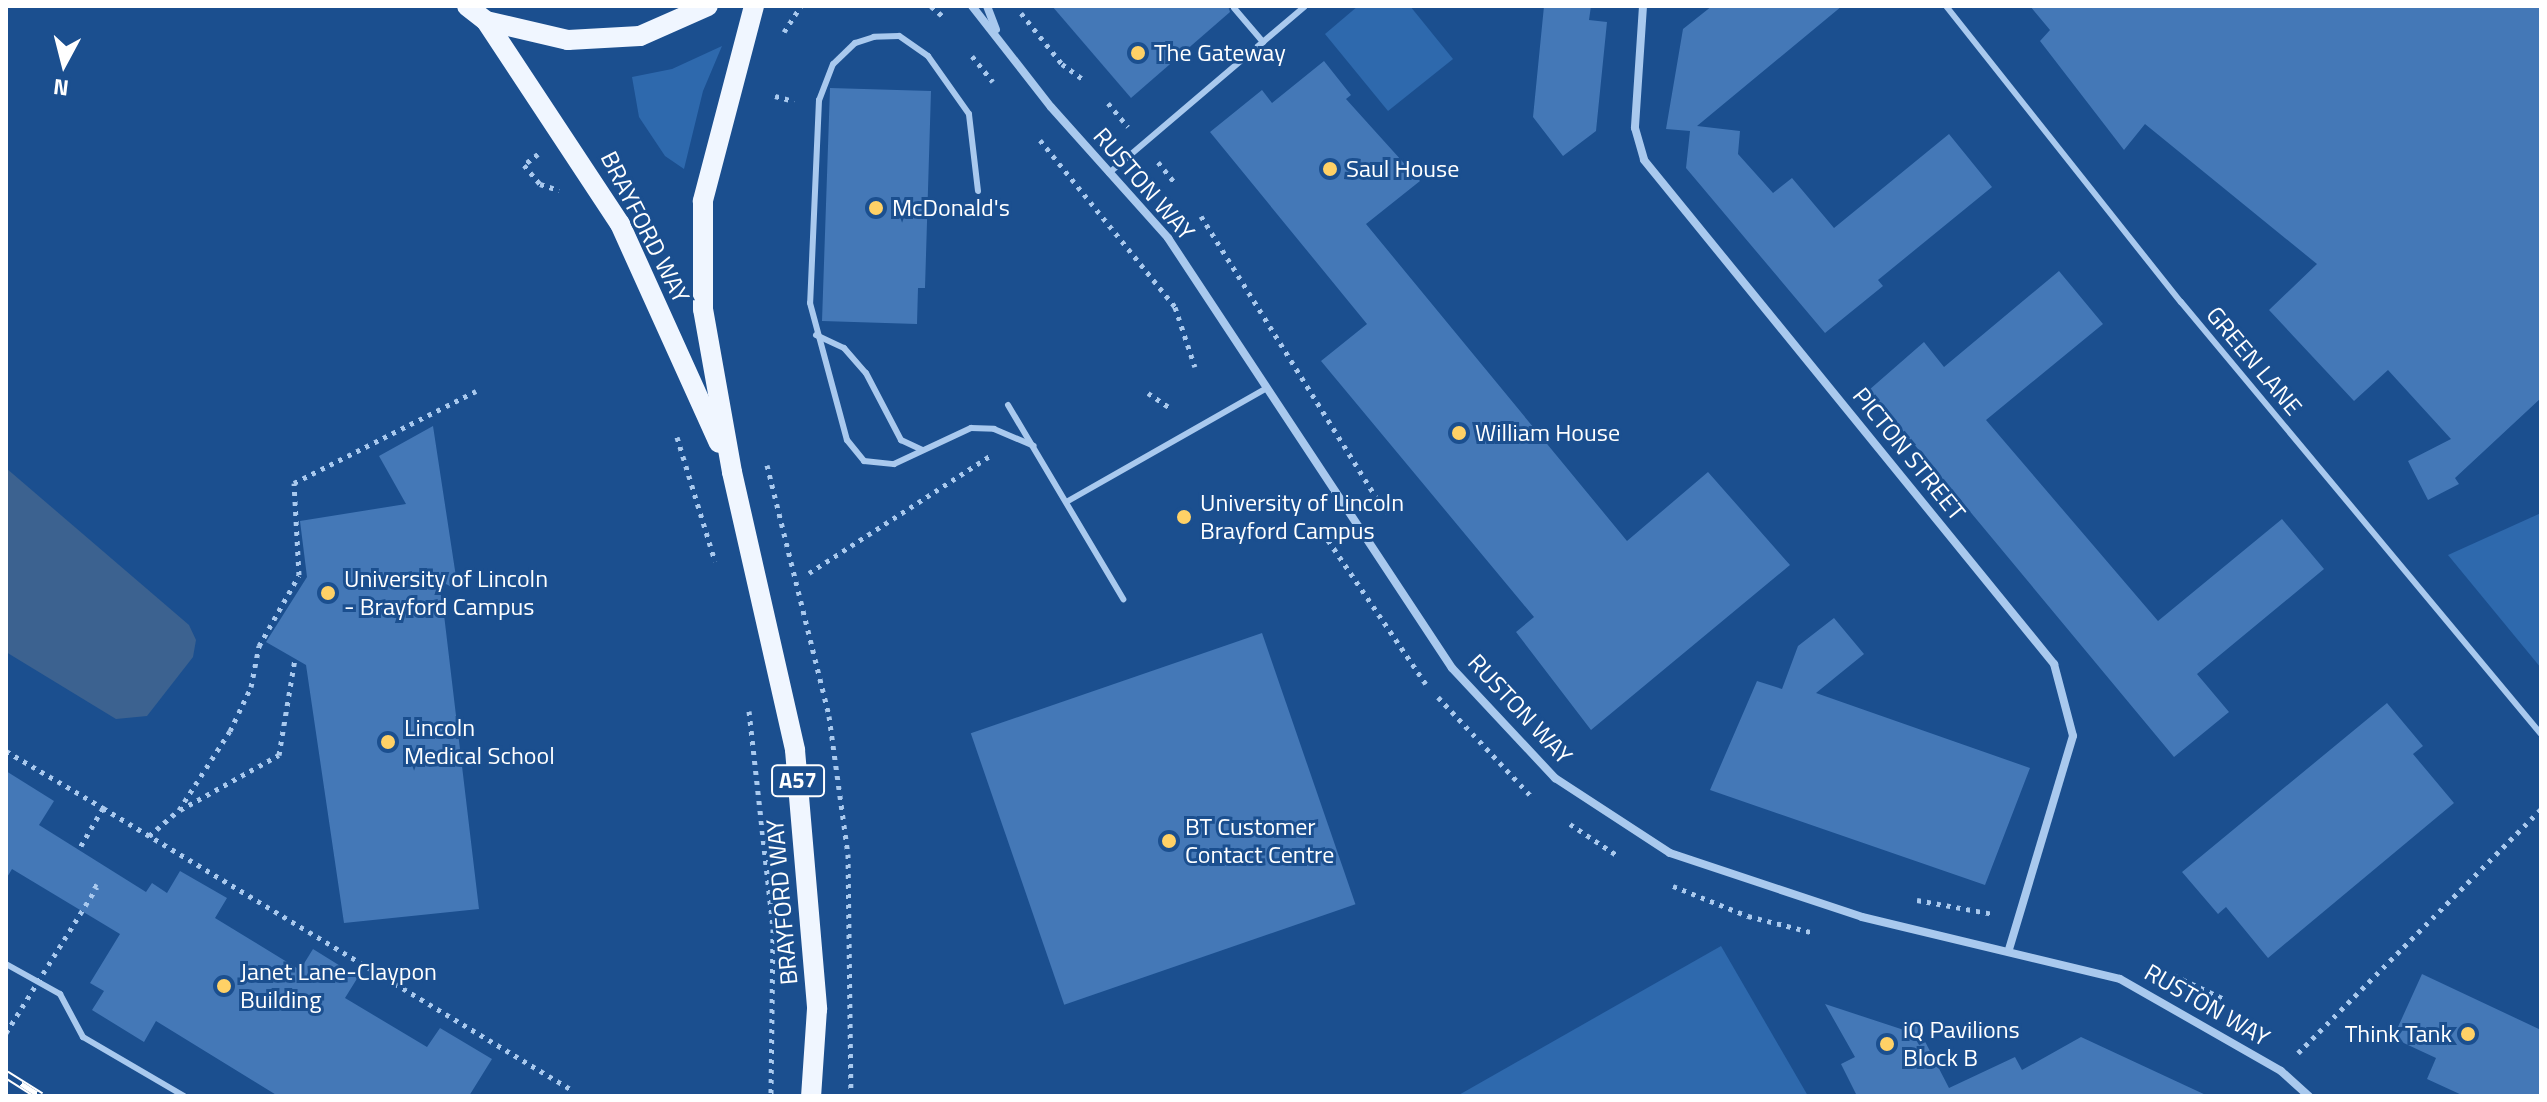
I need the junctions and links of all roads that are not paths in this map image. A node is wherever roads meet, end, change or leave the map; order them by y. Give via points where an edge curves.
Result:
1 (467, 6) edge
2 (708, 6) edge
3 (754, 6) edge
4 (972, 6) edge
5 (987, 6) edge
6 (1305, 6) edge
7 (1643, 6) edge
8 (1946, 6) edge
9 (1234, 8) edge
10 (486, 21) junction
11 (1000, 37) junction
12 (1263, 42) junction
13 (1109, 173) junction
14 (978, 191) dead end
15 (816, 335) junction
16 (1267, 388) junction
17 (1008, 405) dead end
18 (1034, 446) junction
19 (922, 450) junction
20 (732, 472) junction
21 (1068, 501) junction
22 (1123, 599) dead end
23 (2541, 734) edge
24 (2009, 950) junction
25 (6, 964) edge
26 (184, 1096) edge
27 (811, 1096) edge
28 (2309, 1096) edge

1 - 10 main road
2 - 10 main road via 640,36 568,40
3 - 20 main road, BRAYFORD WAY via 703,201 703,309
4 - 11 street, RUSTON WAY
5 - 11 street, RUSTON WAY
6 - 12 lane
7 - 24 street, PICTON STREET via 1635,128 1644,160 2054,664 2073,736
8 - 23 lane, GREEN LANE via 2181,302
9 - 12 lane
10 - 20 main road, BRAYFORD WAY via 620,224
11 - 13 street, RUSTON WAY
12 - 13 lane
13 - 16 street, RUSTON WAY via 1168,238
14 - 15 lane via 969,114 928,56 899,36 855,43 833,64 819,100 810,303
15 - 19 lane via 844,348 866,373 901,440
15 - 19 lane via 847,440 864,461 894,464
16 - 21 lane
16 - 24 street, RUSTON WAY via 1452,668 1555,778 1670,853 1862,917
17 - 18 lane
18 - 19 lane via 994,429 971,428
18 - 21 lane
20 - 27 main road, BRAYFORD WAY / A57 via 795,750 817,1009
21 - 22 lane
24 - 28 street, RUSTON WAY via 2120,979 2157,995 2281,1071
25 - 26 lane via 60,994 83,1037

